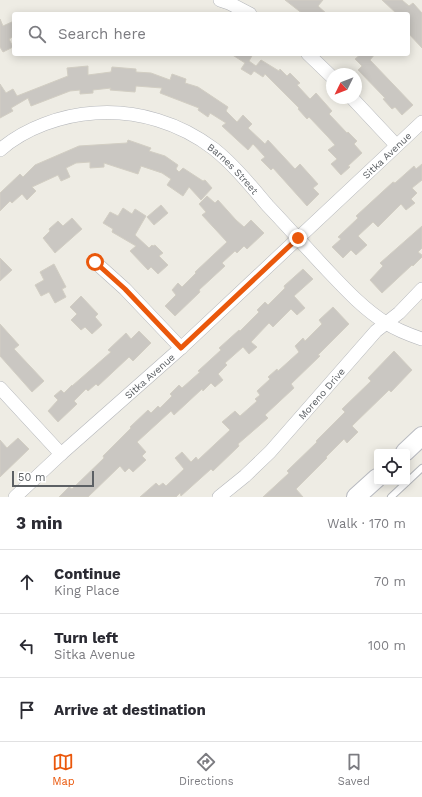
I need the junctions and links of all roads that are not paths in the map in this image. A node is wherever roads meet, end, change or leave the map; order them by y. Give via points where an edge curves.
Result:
1 (220, 0) edge
2 (246, 12) edge
3 (310, 56) edge
4 (326, 70) edge
5 (358, 104) edge
6 (422, 122) edge
7 (396, 145) junction
8 (0, 150) edge
9 (298, 238) junction
10 (95, 262) dead end
11 (422, 289) edge
12 (386, 323) junction
13 (422, 339) edge
14 (181, 348) junction
15 (0, 388) edge
16 (422, 436) edge
17 (408, 449) edge
18 (61, 454) junction
19 (422, 468) edge
20 (410, 479) edge
21 (374, 481) edge
22 (404, 485) edge
23 (15, 497) edge
24 (219, 497) edge
25 (356, 497) edge
26 (391, 497) edge

1 - 2 street
3 - 4 street
5 - 7 street
6 - 7 street, Sitka Avenue
7 - 9 street, Sitka Avenue
8 - 9 street, Barnes Street via 28,131 54,120 82,114 130,114 164,122 190,133 213,149 234,168
9 - 12 street, Barnes Street via 348,292
9 - 14 street, Sitka Avenue
10 - 14 street via 125,289
11 - 12 street, Moreno Drive
12 - 13 street, Barnes Street
12 - 24 street, Moreno Drive via 376,331 270,452
14 - 18 street, Sitka Avenue
15 - 18 street
16 - 17 main road
18 - 23 street, Sitka Avenue
19 - 20 lane
21 - 25 main road
22 - 26 lane

